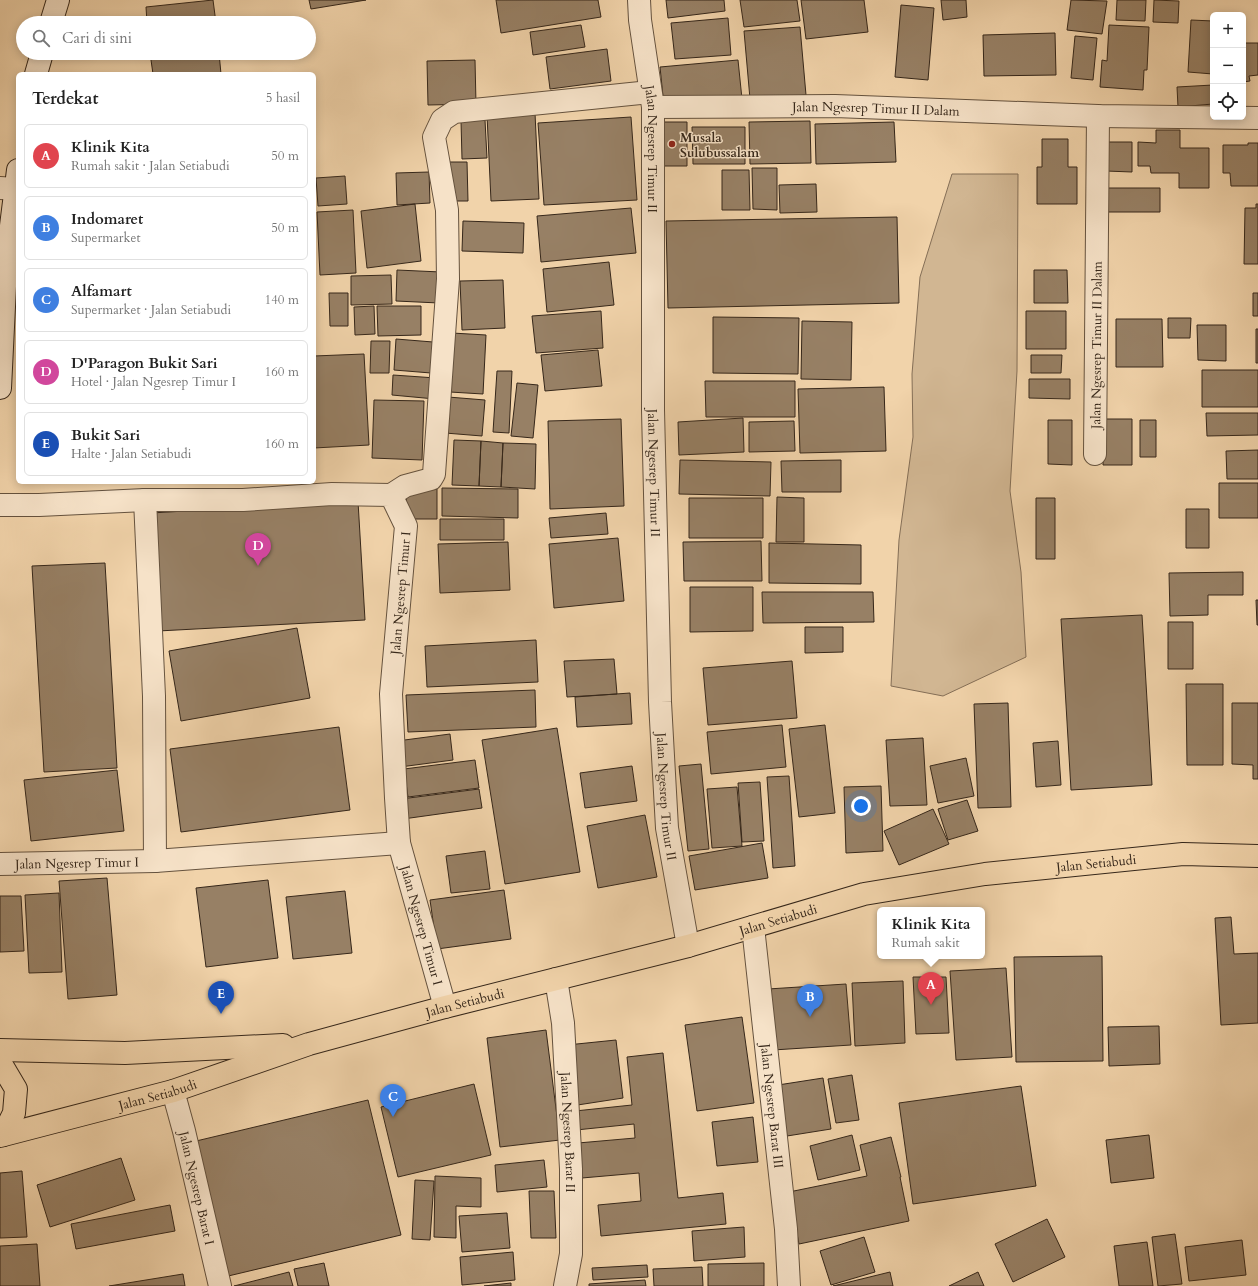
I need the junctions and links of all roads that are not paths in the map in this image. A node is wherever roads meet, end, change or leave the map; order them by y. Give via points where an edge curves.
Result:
1 (58, 0) edge
2 (639, 0) edge
3 (53, 16) edge
4 (40, 60) edge
5 (37, 72) edge
6 (652, 99) junction
7 (1098, 116) junction
8 (1258, 118) edge
9 (11, 182) edge
10 (0, 388) edge
11 (1095, 454) dead end
12 (391, 495) junction
13 (145, 500) junction
14 (0, 505) edge
15 (399, 843) junction
16 (1258, 856) edge
17 (155, 861) junction
18 (0, 864) edge
19 (753, 927) junction
20 (688, 946) junction
21 (556, 979) junction
22 (445, 1007) junction
23 (309, 1044) junction
24 (0, 1050) edge
25 (0, 1065) edge
26 (173, 1091) junction
27 (2, 1135) edge
28 (220, 1286) edge
29 (565, 1286) edge
30 (789, 1286) edge

1 - 3 street
2 - 6 street, Jalan Ngesrep Timur II
4 - 5 street
6 - 7 street, Jalan Ngesrep Timur II Dalam
6 - 12 street, Jalan Ngesrep Timur II Dalam via 454,112 442,120 434,137 447,210 448,280 434,474 431,479 405,486
6 - 20 street, Jalan Ngesrep Timur II via 653,410 660,702 667,828
7 - 8 street, Jalan Ngesrep Timur II Dalam
7 - 11 street, Jalan Ngesrep Timur II Dalam
9 - 10 street
12 - 13 street via 332,494 243,500
12 - 15 street, Jalan Ngesrep Timur I via 406,526 391,694
13 - 14 street
13 - 17 street, Jalan Ngesrep Timur I via 154,696
15 - 17 street, Jalan Ngesrep Timur I
15 - 22 street, Jalan Ngesrep Timur I
16 - 19 highway, Jalan Setiabudi via 1183,854 985,874 864,894
17 - 18 street, Jalan Ngesrep Timur I
19 - 20 highway, Jalan Setiabudi
19 - 30 street, Jalan Ngesrep Barat III via 786,1229
20 - 21 highway, Jalan Setiabudi
21 - 22 highway, Jalan Setiabudi
21 - 29 street, Jalan Ngesrep Barat II via 563,1023 571,1169 571,1254
22 - 23 highway, Jalan Setiabudi
23 - 24 highway, Jalan Setiabudi via 125,1053
23 - 26 highway, Jalan Setiabudi
25 - 27 highway via 16,1089 14,1113
26 - 27 highway, Jalan Setiabudi
26 - 28 street, Jalan Ngesrep Barat I

